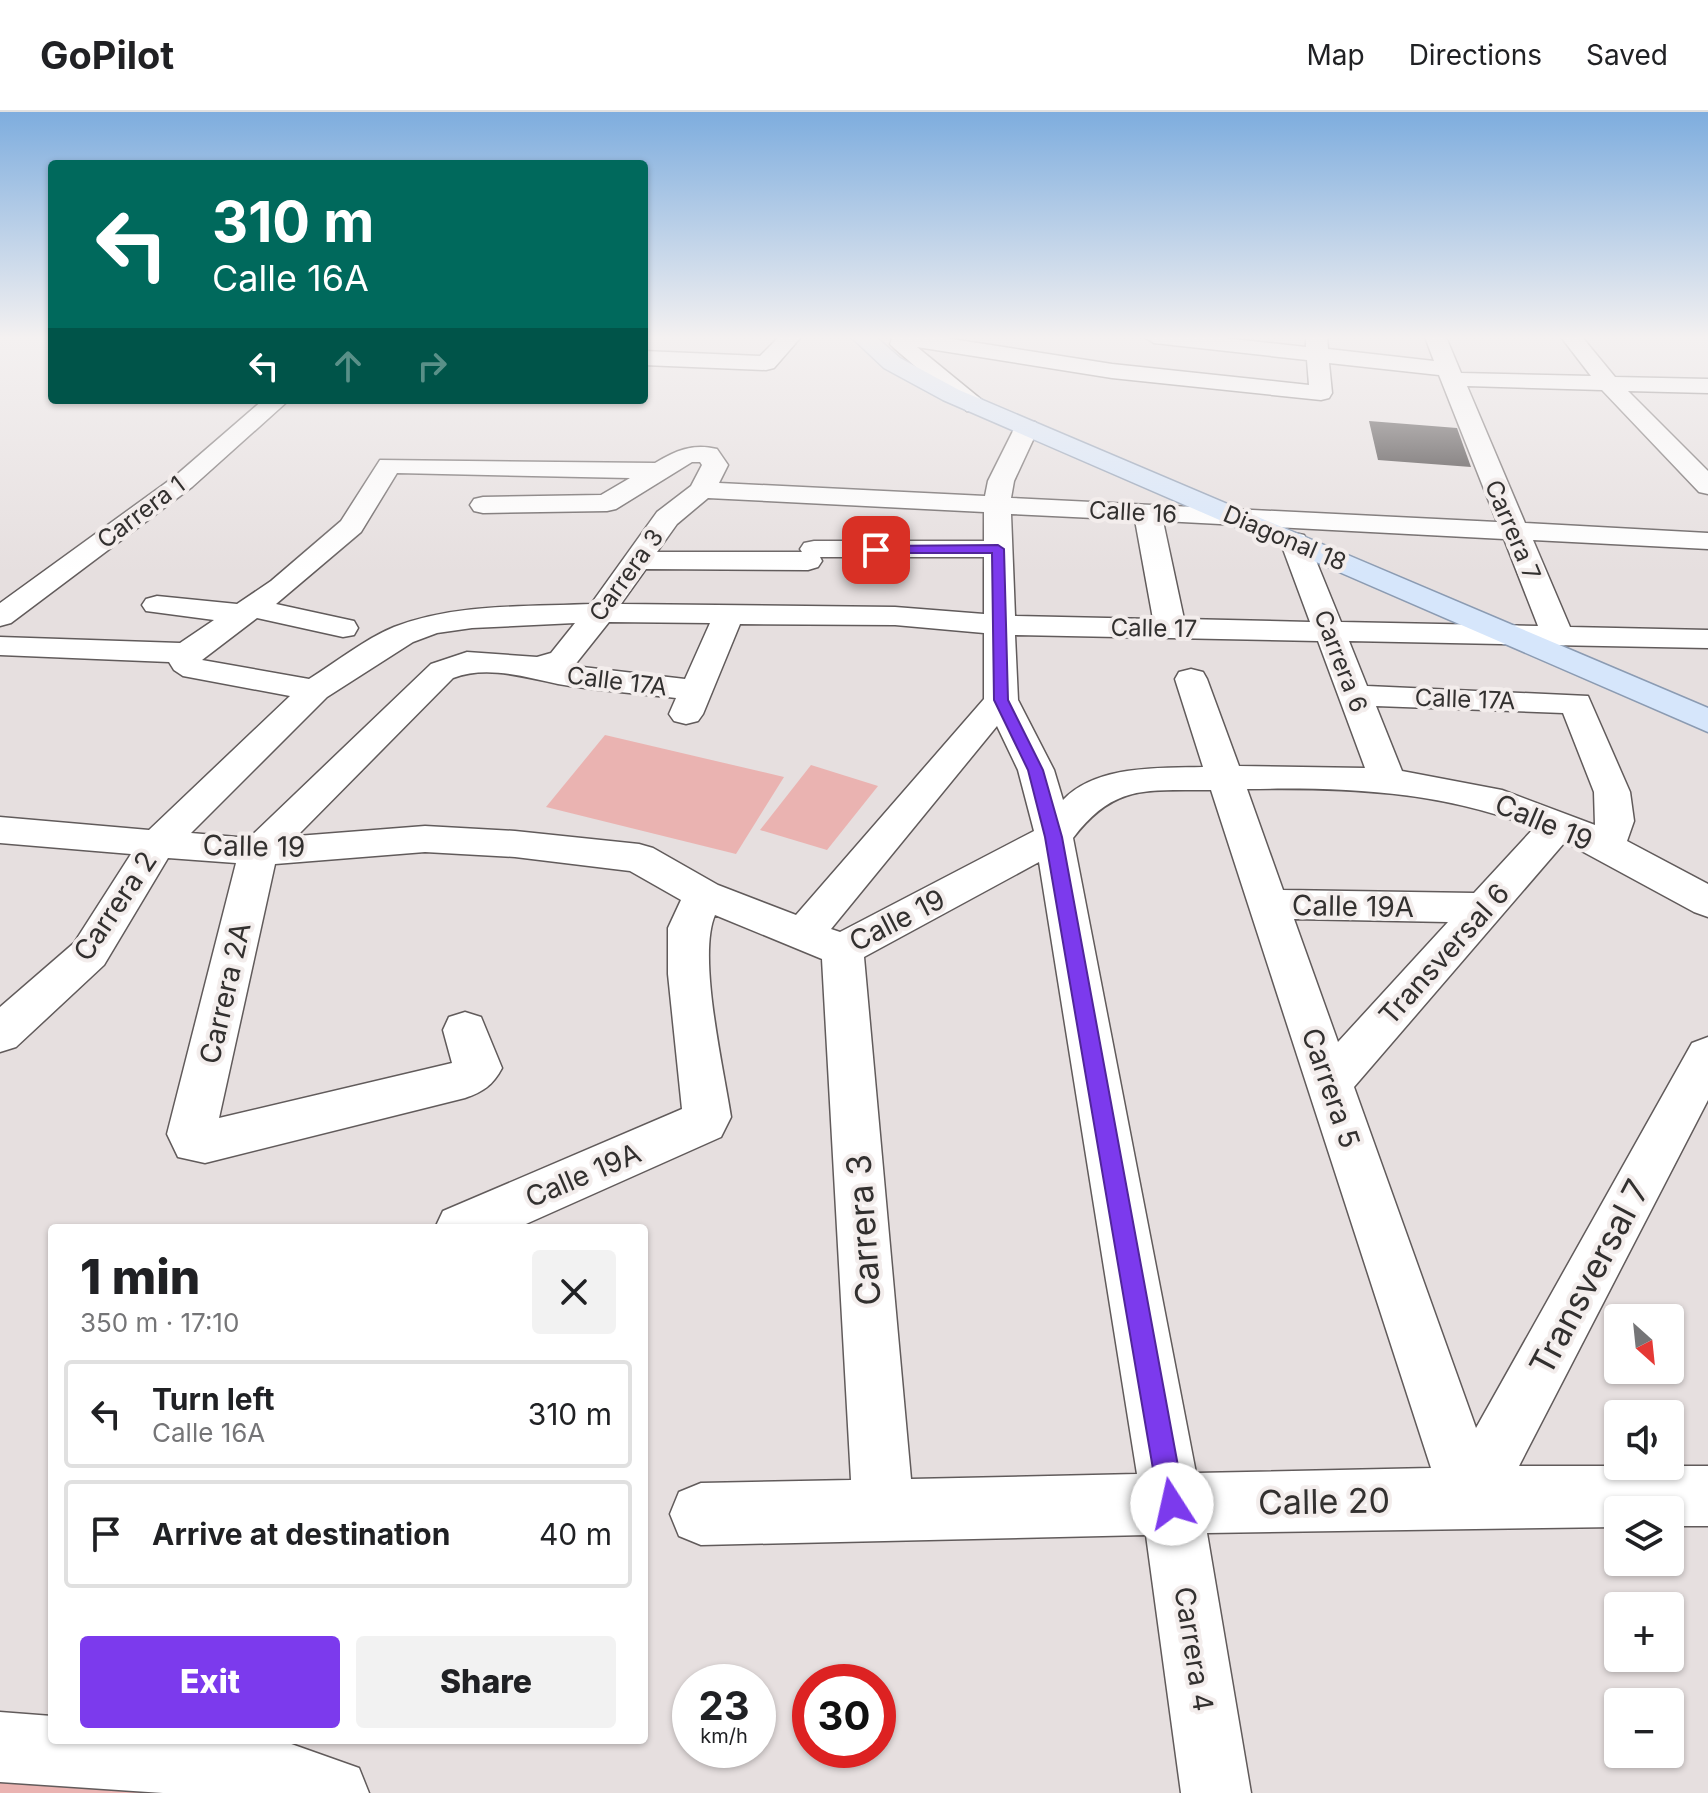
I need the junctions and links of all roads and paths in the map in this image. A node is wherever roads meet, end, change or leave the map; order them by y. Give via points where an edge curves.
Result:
1 (259, 415) edge
2 (998, 415) edge
3 (1466, 415) edge
4 (1640, 415) edge
5 (1027, 427) junction
6 (659, 471) junction
7 (1708, 486) edge
8 (702, 490) junction
9 (792, 494) junction
10 (839, 497) junction
11 (483, 505) dead end
12 (1147, 512) junction
13 (1235, 517) junction
14 (667, 518) junction
15 (715, 519) dead end
16 (778, 520) dead end
17 (998, 527) junction
18 (1513, 531) junction
19 (1294, 541) junction
20 (1708, 541) edge
21 (811, 555) junction
22 (636, 560) junction
23 (901, 583) junction
24 (157, 605) dead end
25 (248, 611) junction
26 (600, 613) junction
27 (729, 614) junction
28 (786, 615) junction
29 (0, 617) edge
30 (999, 625) junction
31 (343, 628) dead end
32 (1170, 628) junction
33 (1330, 632) junction
34 (1498, 632) junction
35 (1557, 634) junction
36 (1708, 639) edge
37 (0, 646) edge
38 (187, 653) junction
39 (551, 664) junction
40 (1191, 679) dead end
41 (1579, 686) junction
42 (315, 690) junction
43 (1354, 695) junction
44 (1001, 700) junction
45 (1708, 721) edge
46 (1225, 779) junction
47 (1388, 780) junction
48 (1559, 824) junction
49 (17, 831) edge
50 (1054, 837) junction
51 (158, 843) junction
52 (1606, 848) junction
53 (258, 852) junction
54 (0, 854) edge
55 (704, 895) junction
56 (1708, 902) edge
57 (1268, 904) junction
58 (1486, 908) junction
59 (822, 942) junction
60 (465, 1030) dead end
61 (0, 1034) edge
62 (1708, 1056) edge
63 (1329, 1083) junction
64 (470, 1224) edge
65 (1708, 1496) edge
66 (1471, 1497) junction
67 (1172, 1504) junction
68 (883, 1511) junction
69 (701, 1514) dead end
70 (0, 1747) edge
71 (334, 1793) edge
72 (1216, 1793) edge

1 - 29 street, Carrera 1 via 183,482
2 - 5 main road, Diagonal 18
3 - 18 street, Carrera 7
4 - 7 street
5 - 13 main road, Diagonal 18
5 - 17 street, Carrera 4 via 1001,481
6 - 8 street via 686,455 708,454 715,465
6 - 11 street via 607,503
6 - 25 street via 389,465 351,526
8 - 9 street, Calle 16
8 - 14 street, Carrera 3
9 - 10 street, Calle 16
9 - 16 street
10 - 17 street, Calle 16
10 - 21 street
12 - 13 street, Calle 16
12 - 17 street, Calle 16
12 - 32 street
13 - 18 street, Calle 16
13 - 19 main road, Diagonal 18
14 - 15 street
14 - 22 street, Carrera 3
17 - 23 street
17 - 30 street, Carrera 4
18 - 20 street, Calle 16
18 - 35 street, Carrera 7
19 - 33 street, Carrera 6
19 - 34 main road, Diagonal 18
21 - 22 street
21 - 23 street
21 - 28 street
22 - 26 street, Carrera 3
23 - 28 street, Calle 17
23 - 30 street, Calle 17
24 - 25 street
25 - 31 street
25 - 38 street
26 - 27 street, Calle 17
26 - 39 street, Carrera 3
26 - 42 street, Calle 17 via 432,625 402,635
27 - 28 street, Calle 17
27 - 39 street, Calle 17A via 696,692 558,674
30 - 32 street, Calle 17
30 - 44 street, Carrera 4
32 - 33 street, Calle 17
33 - 34 street, Calle 17
33 - 43 street, Carrera 6
34 - 35 street, Calle 17
34 - 41 main road, Diagonal 18
35 - 36 street, Calle 17
37 - 38 street
38 - 42 street via 185,663 194,669
39 - 53 street, Calle 17A via 480,661 442,671
40 - 46 street, Carrera 5
41 - 43 street, Calle 17A
41 - 45 main road, Diagonal 18
41 - 52 street via 1612,792 1615,821
42 - 51 street, Carrera 2
43 - 47 street, Carrera 6
44 - 50 street, Carrera 4 via 1036,770
44 - 59 street
46 - 47 street, Calle 19
46 - 50 street, Calle 19 via 1133,780 1079,805
46 - 57 street, Carrera 5
47 - 48 street, Calle 19 via 1492,799
48 - 52 street, Calle 19
48 - 58 street, Transversal 6
49 - 51 street, Calle 19
49 - 54 street
50 - 59 street, Calle 19
50 - 67 street, Carrera 4
51 - 53 street, Calle 19
51 - 61 street, Carrera 2 via 89,954
52 - 56 street, Calle 19
53 - 55 street, Calle 19 via 425,839 515,844 639,858
53 - 60 street, Carrera 2A via 191,1134 195,1142 465,1079 479,1068
55 - 59 street, Calle 19
55 - 64 street, Calle 19A via 689,928 704,1122
57 - 58 street, Calle 19A
57 - 63 street, Carrera 5
58 - 63 street, Transversal 6
59 - 68 street, Carrera 3
62 - 66 street, Transversal 7
63 - 66 street, Carrera 5
65 - 66 street, Calle 20
66 - 67 street, Calle 20
67 - 68 street, Calle 20
67 - 72 street, Carrera 4
68 - 69 street, Calle 20
70 - 71 street via 247,1764

